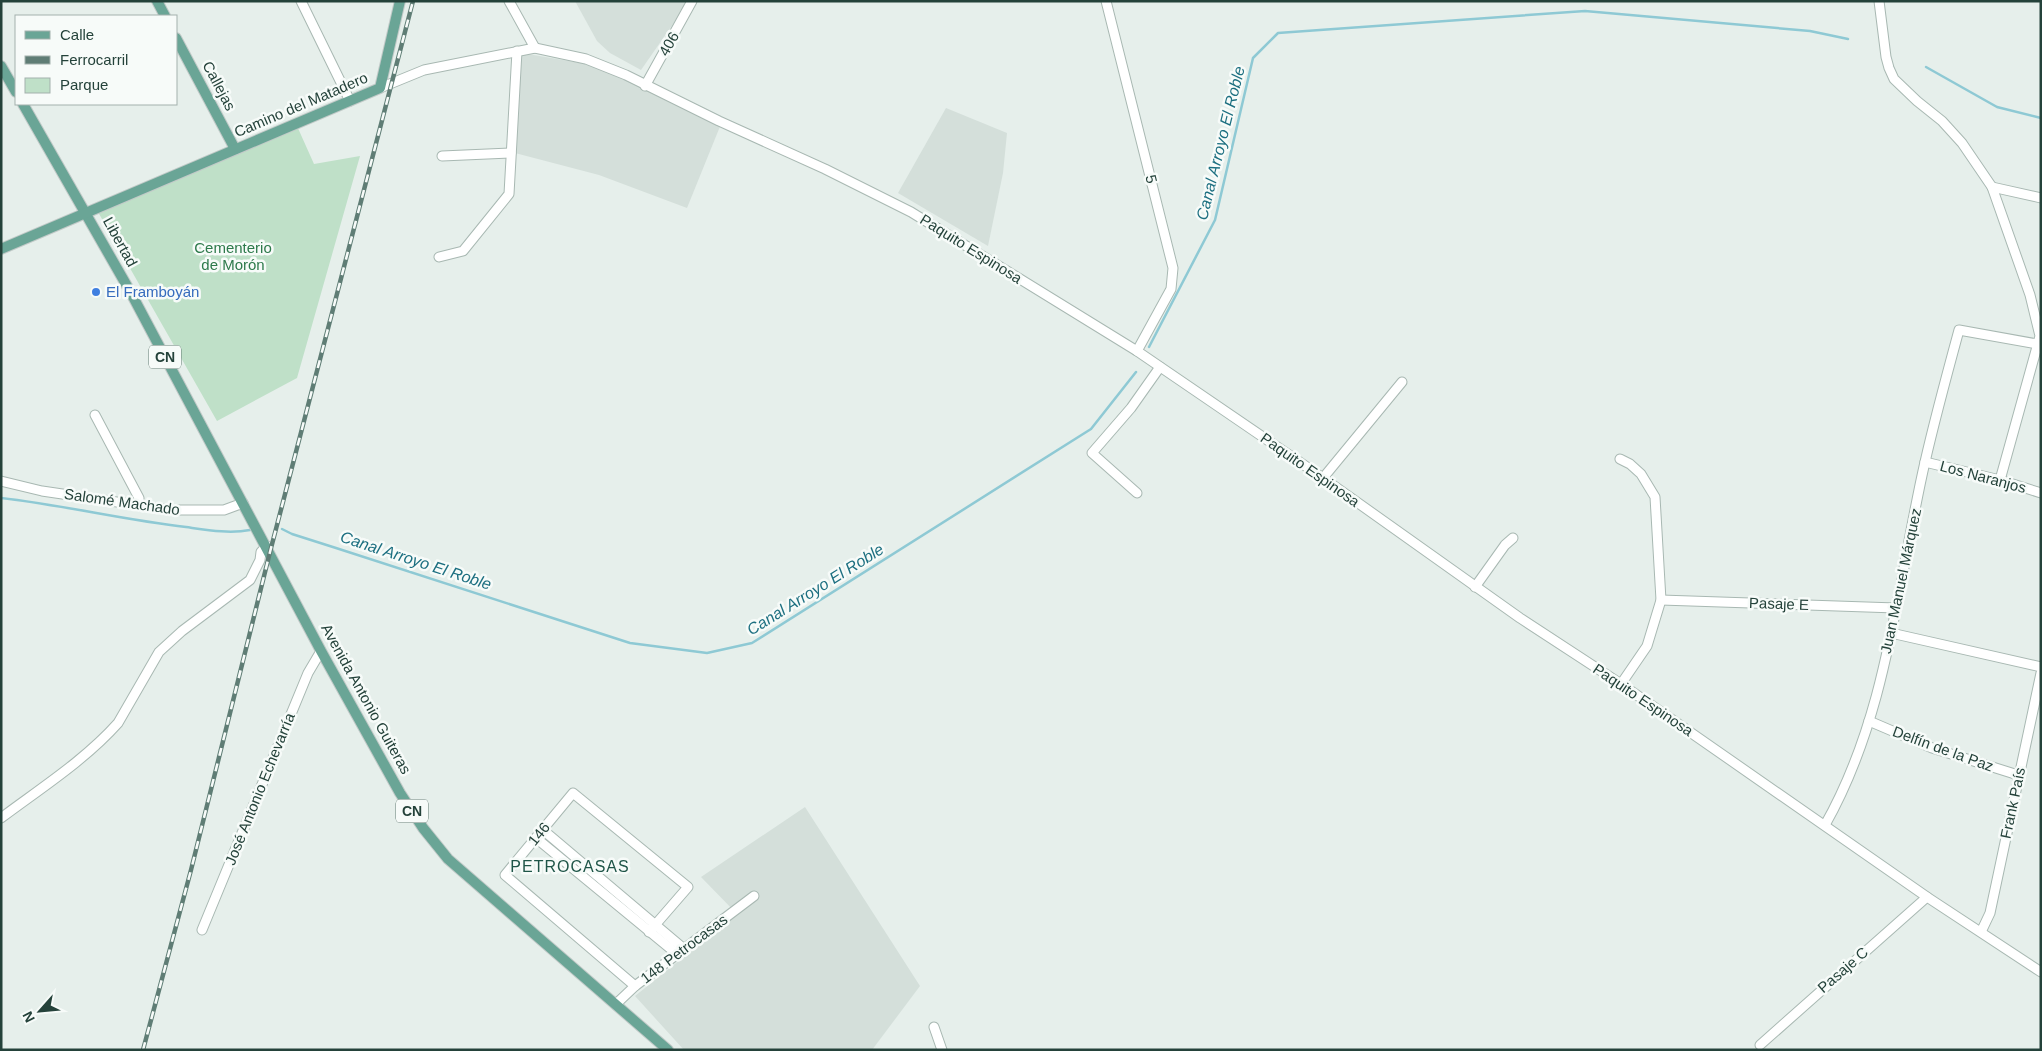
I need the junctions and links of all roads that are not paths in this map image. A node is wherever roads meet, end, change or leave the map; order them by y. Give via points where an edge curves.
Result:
1 (157, 1) edge
2 (301, 1) edge
3 (400, 1) edge
4 (509, 1) edge
5 (692, 1) edge
6 (1106, 1) edge
7 (1879, 1) edge
8 (164, 15) edge
9 (178, 42) edge
10 (535, 48) junction
11 (518, 52) junction
12 (1, 66) edge
13 (646, 86) junction
14 (380, 88) junction
15 (15, 90) edge
16 (350, 100) junction
17 (24, 105) edge
18 (235, 149) junction
19 (511, 153) junction
20 (442, 156) dead end
21 (1992, 188) junction
22 (2041, 198) edge
23 (86, 212) junction
24 (1, 249) edge
25 (439, 258) dead end
26 (2039, 339) edge
27 (1137, 351) junction
28 (1160, 367) junction
29 (1402, 382) dead end
30 (95, 416) dead end
31 (1620, 458) dead end
32 (1925, 462) junction
33 (1323, 478) junction
34 (2000, 480) junction
35 (1, 481) edge
36 (1137, 493) dead end
37 (2041, 493) edge
38 (243, 503) junction
39 (139, 506) junction
40 (1513, 538) dead end
41 (267, 546) junction
42 (1475, 587) junction
43 (1661, 600) junction
44 (1896, 608) junction
45 (1891, 632) junction
46 (321, 651) junction
47 (2041, 667) edge
48 (2041, 673) edge
49 (1621, 684) junction
50 (1869, 721) junction
51 (2018, 775) junction
52 (1, 818) edge
53 (1825, 825) junction
54 (542, 830) junction
55 (536, 838) junction
56 (754, 896) dead end
57 (1927, 897) junction
58 (656, 924) junction
59 (202, 930) dead end
60 (649, 932) junction
61 (1981, 932) junction
62 (681, 952) junction
63 (2041, 972) edge
64 (635, 986) junction
65 (616, 1004) junction
66 (934, 1027) dead end
67 (1760, 1045) dead end
68 (668, 1050) edge
69 (942, 1050) edge

1 - 8 main road
2 - 16 street
3 - 14 main road
4 - 10 street
5 - 13 street, 406
6 - 27 street, 5 via 1173,268 1171,288
7 - 21 street via 1888,62 1894,79 1962,143
9 - 18 main road, Callejas
10 - 11 street, Camino del Matadero
10 - 13 street, Paquito Espinosa via 586,59
11 - 14 street, Camino del Matadero via 424,70
11 - 19 street
12 - 15 main road
13 - 27 street, Paquito Espinosa via 911,212
14 - 16 main road, Camino del Matadero
16 - 18 main road, Camino del Matadero
17 - 23 main road, Libertad / CN
18 - 23 main road, Camino del Matadero
19 - 20 street
19 - 25 street via 509,194 463,251
21 - 22 street
21 - 26 street via 2030,295
23 - 24 main road, Camino del Matadero
23 - 38 main road, Libertad / CN
26 - 32 street, Juan Manuel Márquez via 1959,330
26 - 34 street
27 - 28 street, Paquito Espinosa
28 - 33 street, Paquito Espinosa
28 - 36 street via 1131,408 1092,453
29 - 33 street
30 - 39 street via 138,498
31 - 43 street via 1641,474 1655,497
32 - 34 street, Los Naranjos
32 - 44 street, Juan Manuel Márquez
33 - 42 street, Paquito Espinosa
34 - 37 street, Los Naranjos
35 - 39 street, Salomé Machado via 42,491
38 - 39 street, Salomé Machado via 224,510 205,511
38 - 41 main road, Avenida Antonio Guiteras / CN
40 - 42 street
41 - 46 main road, Avenida Antonio Guiteras / CN
41 - 52 street via 261,552 250,580 159,652 109,733
42 - 49 street, Paquito Espinosa
43 - 44 street, Pasaje E
43 - 49 street via 1647,646
44 - 45 street, Juan Manuel Márquez
45 - 47 street
45 - 50 street, Juan Manuel Márquez
46 - 59 street, José Antonio Echevarría via 308,673
46 - 65 main road, Avenida Antonio Guiteras / CN via 422,828 448,859
48 - 51 street, Frank País
49 - 53 street, Paquito Espinosa
50 - 51 street, Delfín de la Paz via 1932,748
50 - 53 street, Juan Manuel Márquez via 1841,798
51 - 61 street, Frank País via 1990,913
53 - 57 street, Paquito Espinosa
54 - 55 street, 146
54 - 58 street
54 - 58 street, 146 via 573,793 688,887
55 - 60 street
55 - 64 street, 146 via 505,875
56 - 62 street, 148 Petrocasas
57 - 61 street, Paquito Espinosa
57 - 67 street, Pasaje C
58 - 60 street
58 - 62 street
60 - 62 street
61 - 63 street, Paquito Espinosa
62 - 64 street, 148 Petrocasas
64 - 65 street, 148 Petrocasas
65 - 68 main road, Avenida Antonio Guiteras / CN
66 - 69 street

